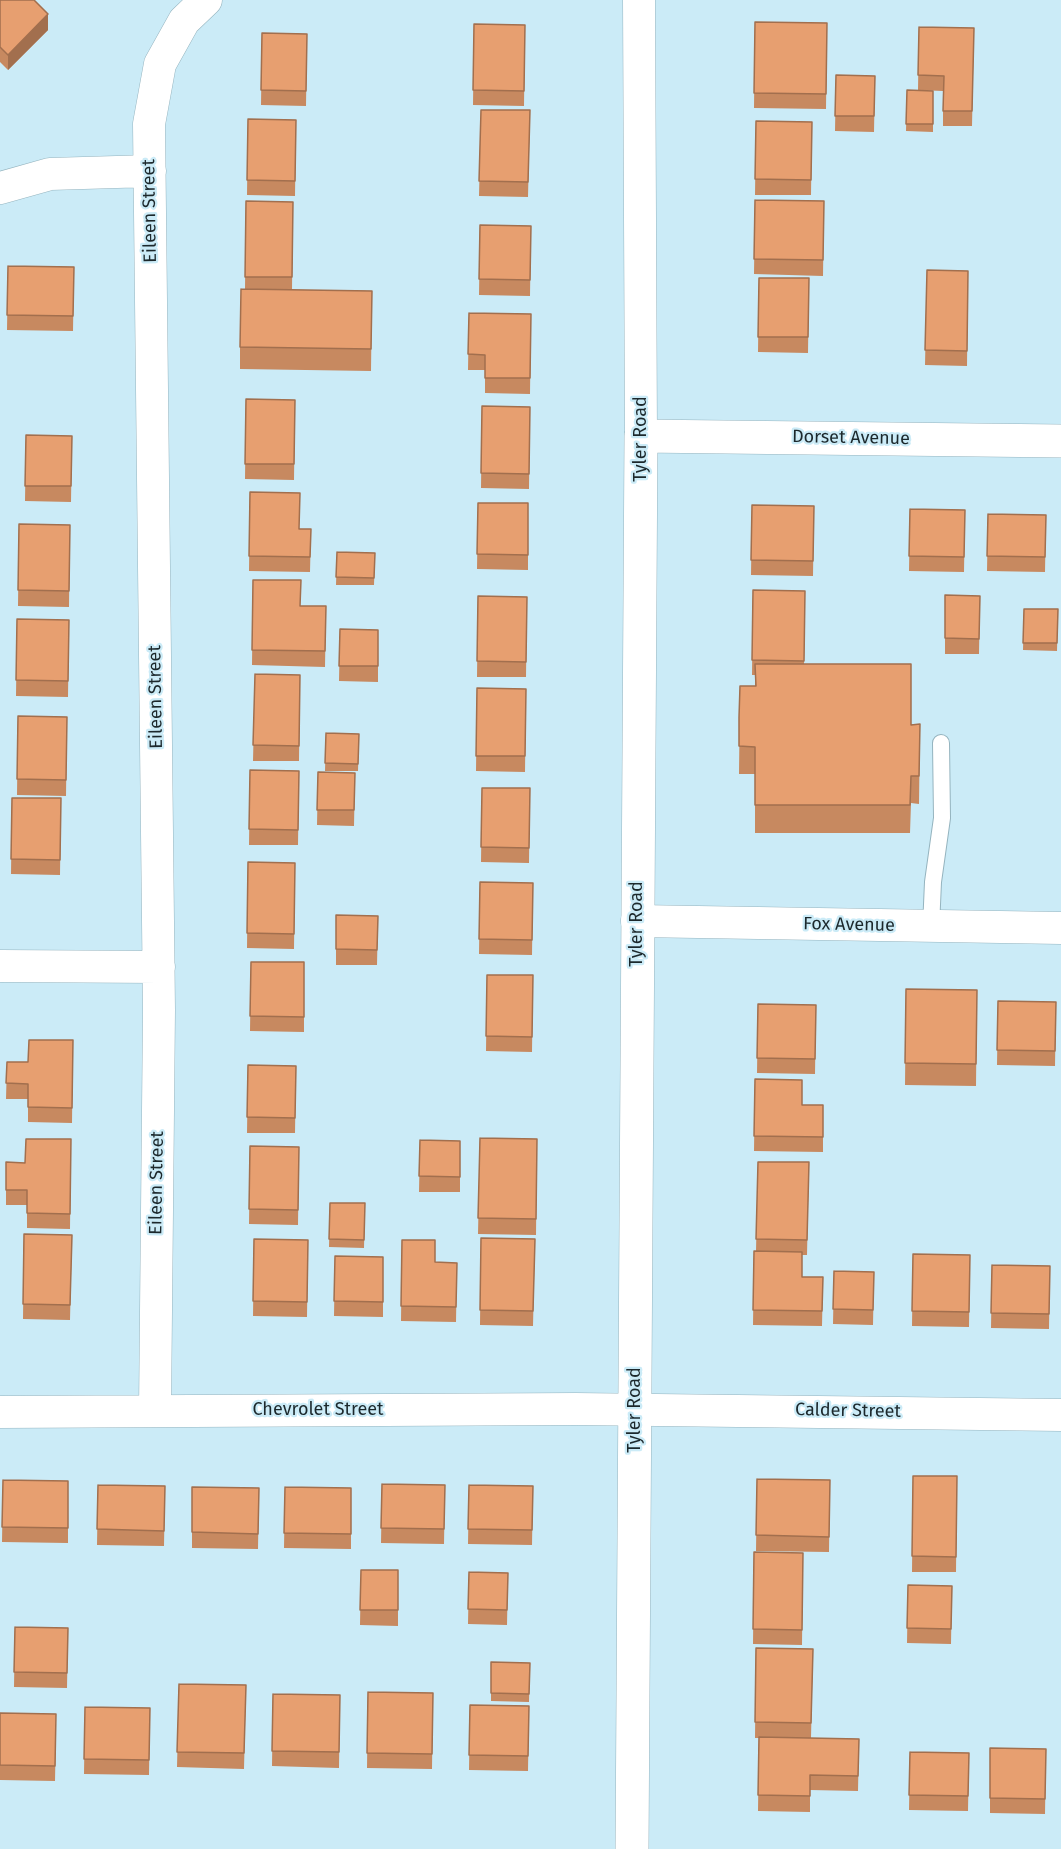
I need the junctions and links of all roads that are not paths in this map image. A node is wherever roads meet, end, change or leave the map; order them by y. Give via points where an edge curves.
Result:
1 (206, 0) edge
2 (639, 0) edge
3 (150, 171) junction
4 (0, 188) edge
5 (641, 436) junction
6 (1061, 441) edge
7 (941, 743) dead end
8 (637, 921) junction
9 (931, 927) junction
10 (1061, 928) edge
11 (0, 966) edge
12 (159, 967) junction
13 (635, 1409) junction
14 (155, 1411) junction
15 (0, 1412) edge
16 (1061, 1415) edge
17 (632, 1849) edge

1 - 3 street, Eileen Street via 184,21 160,64 149,124
2 - 5 street, Tyler Road
3 - 4 street via 50,174
3 - 12 street, Eileen Street
5 - 6 street, Dorset Avenue
5 - 8 street, Tyler Road
7 - 9 lane via 942,818
8 - 9 street, Fox Avenue
8 - 13 street, Tyler Road
9 - 10 street, Fox Avenue
11 - 12 street
12 - 14 street, Eileen Street
13 - 14 street, Chevrolet Street
13 - 16 street, Calder Street
13 - 17 street, Tyler Road
14 - 15 street, Chevrolet Street

